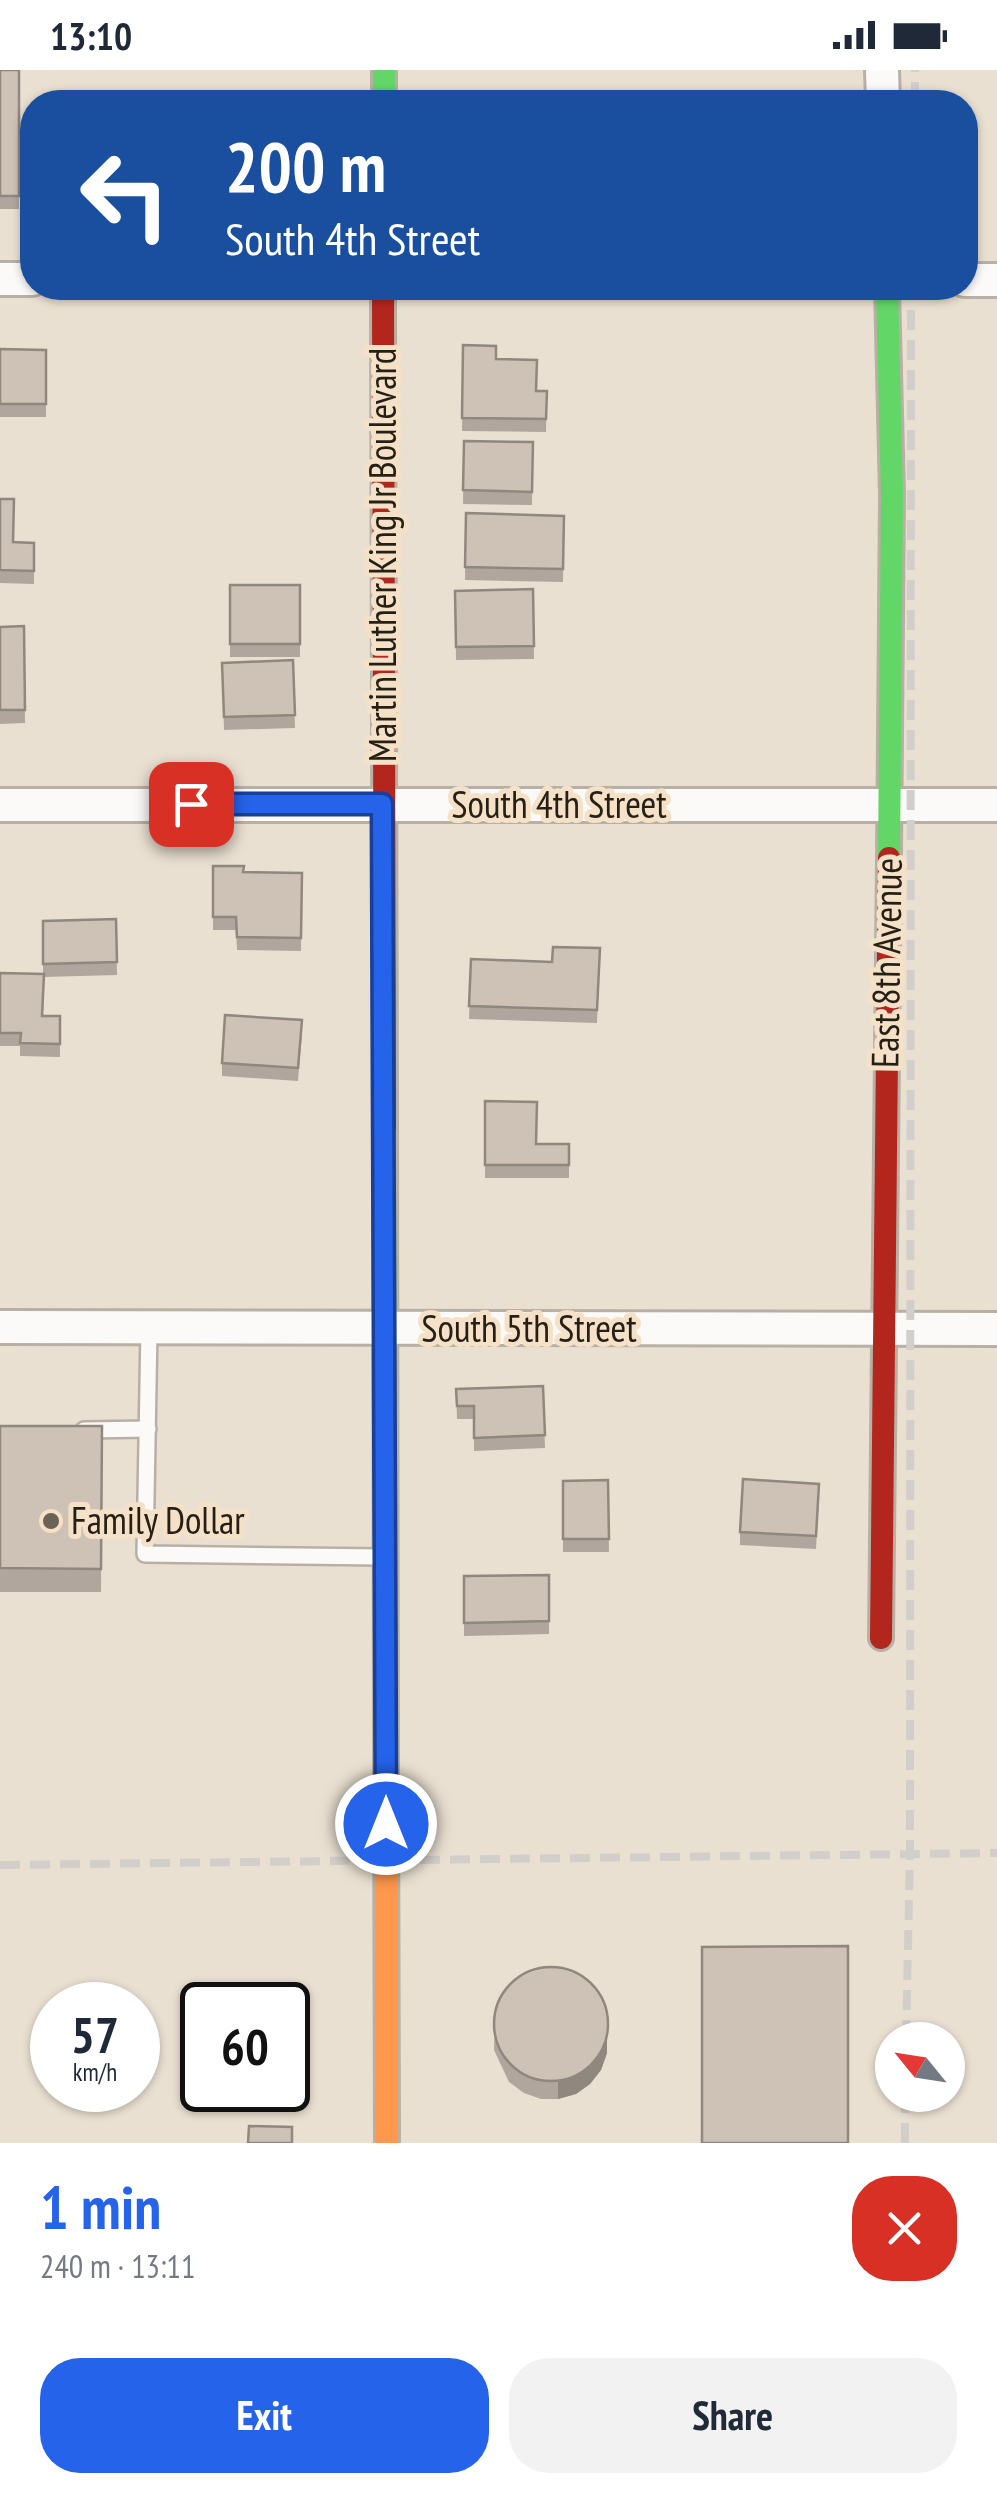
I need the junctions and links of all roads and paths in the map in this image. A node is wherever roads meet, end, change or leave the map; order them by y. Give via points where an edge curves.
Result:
1 (383, 300) edge
2 (887, 300) edge
3 (382, 804) junction
4 (0, 805) edge
5 (997, 805) edge
6 (888, 807) junction
7 (0, 1327) edge
8 (150, 1328) junction
9 (884, 1329) junction
10 (385, 1330) junction
11 (997, 1330) edge
12 (148, 1429) junction
13 (74, 1430) edge
14 (386, 1557) junction
15 (881, 1638) dead end
16 (387, 2143) edge

1 - 3 main road, Martin Luther King Jr Boulevard
2 - 6 main road, East 8th Avenue
3 - 4 street, South 4th Street
3 - 6 street, South 4th Street
3 - 10 main road, Martin Luther King Jr Boulevard
5 - 6 street, South 4th Street
6 - 9 main road, East 8th Avenue
7 - 8 street, South 5th Street
8 - 10 street, South 5th Street
8 - 12 lane
9 - 10 street, South 5th Street
9 - 11 street, South 5th Street
9 - 15 main road, East 8th Avenue
10 - 14 main road, Martin Luther King Jr Boulevard
12 - 13 lane
12 - 14 lane via 145,1554
14 - 16 main road, Martin Luther King Jr Boulevard

